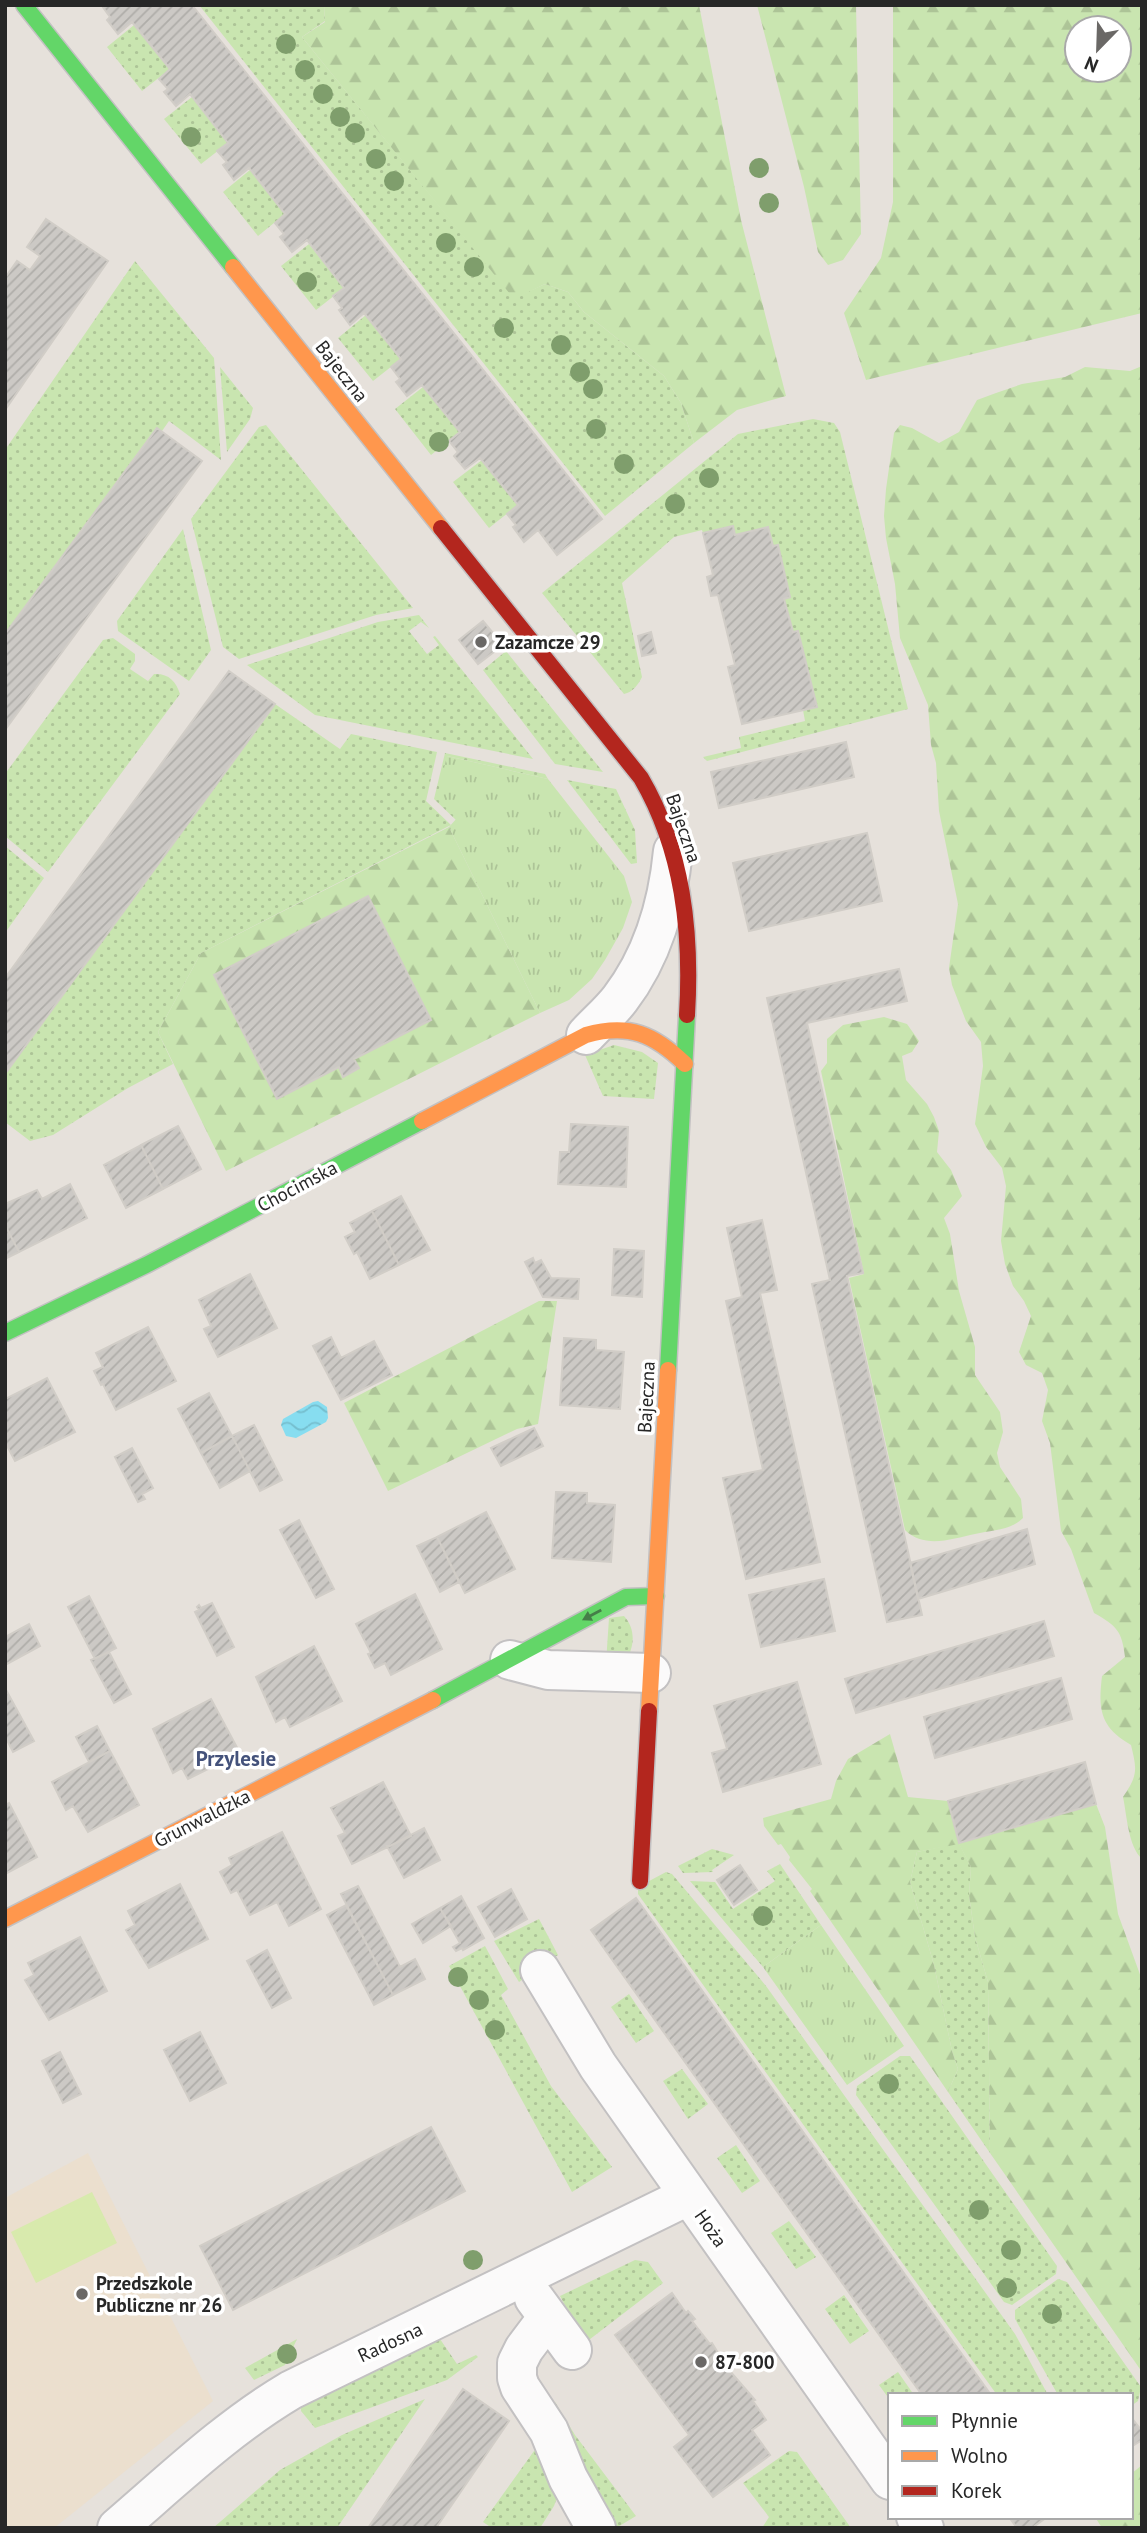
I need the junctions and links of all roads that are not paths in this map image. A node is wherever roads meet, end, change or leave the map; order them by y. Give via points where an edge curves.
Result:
1 (24, 5) edge
2 (673, 851) junction
3 (586, 1035) junction
4 (685, 1064) junction
5 (5, 1333) edge
6 (656, 1596) junction
7 (510, 1660) junction
8 (651, 1673) junction
9 (640, 1881) dead end
10 (5, 1919) edge
11 (540, 1970) dead end
12 (688, 2196) junction
13 (520, 2280) junction
14 (548, 2317) junction
15 (572, 2350) dead end
16 (888, 2477) edge
17 (117, 2528) edge
18 (596, 2528) edge

1 - 2 street, Bajeczna via 629,761 656,804
2 - 3 street, Chocimska via 668,891 639,971 618,1002
2 - 4 street, Bajeczna via 688,940
3 - 4 street, Chocimska via 614,1029 651,1036
3 - 5 street, Chocimska via 146,1265
4 - 6 street, Bajeczna
6 -> 7 street, Grunwaldzka via 626,1597
6 - 8 street, Bajeczna
7 - 8 street via 548,1670
7 - 10 street, Grunwaldzka
8 - 9 street, Bajeczna
11 - 12 street, Hoża via 597,2066
12 - 13 street, Radosna
12 - 16 street, Hoża
13 - 14 street
13 - 17 street, Radosna via 266,2405
14 - 15 street
14 - 18 street via 524,2349 517,2363 517,2378 549,2431

